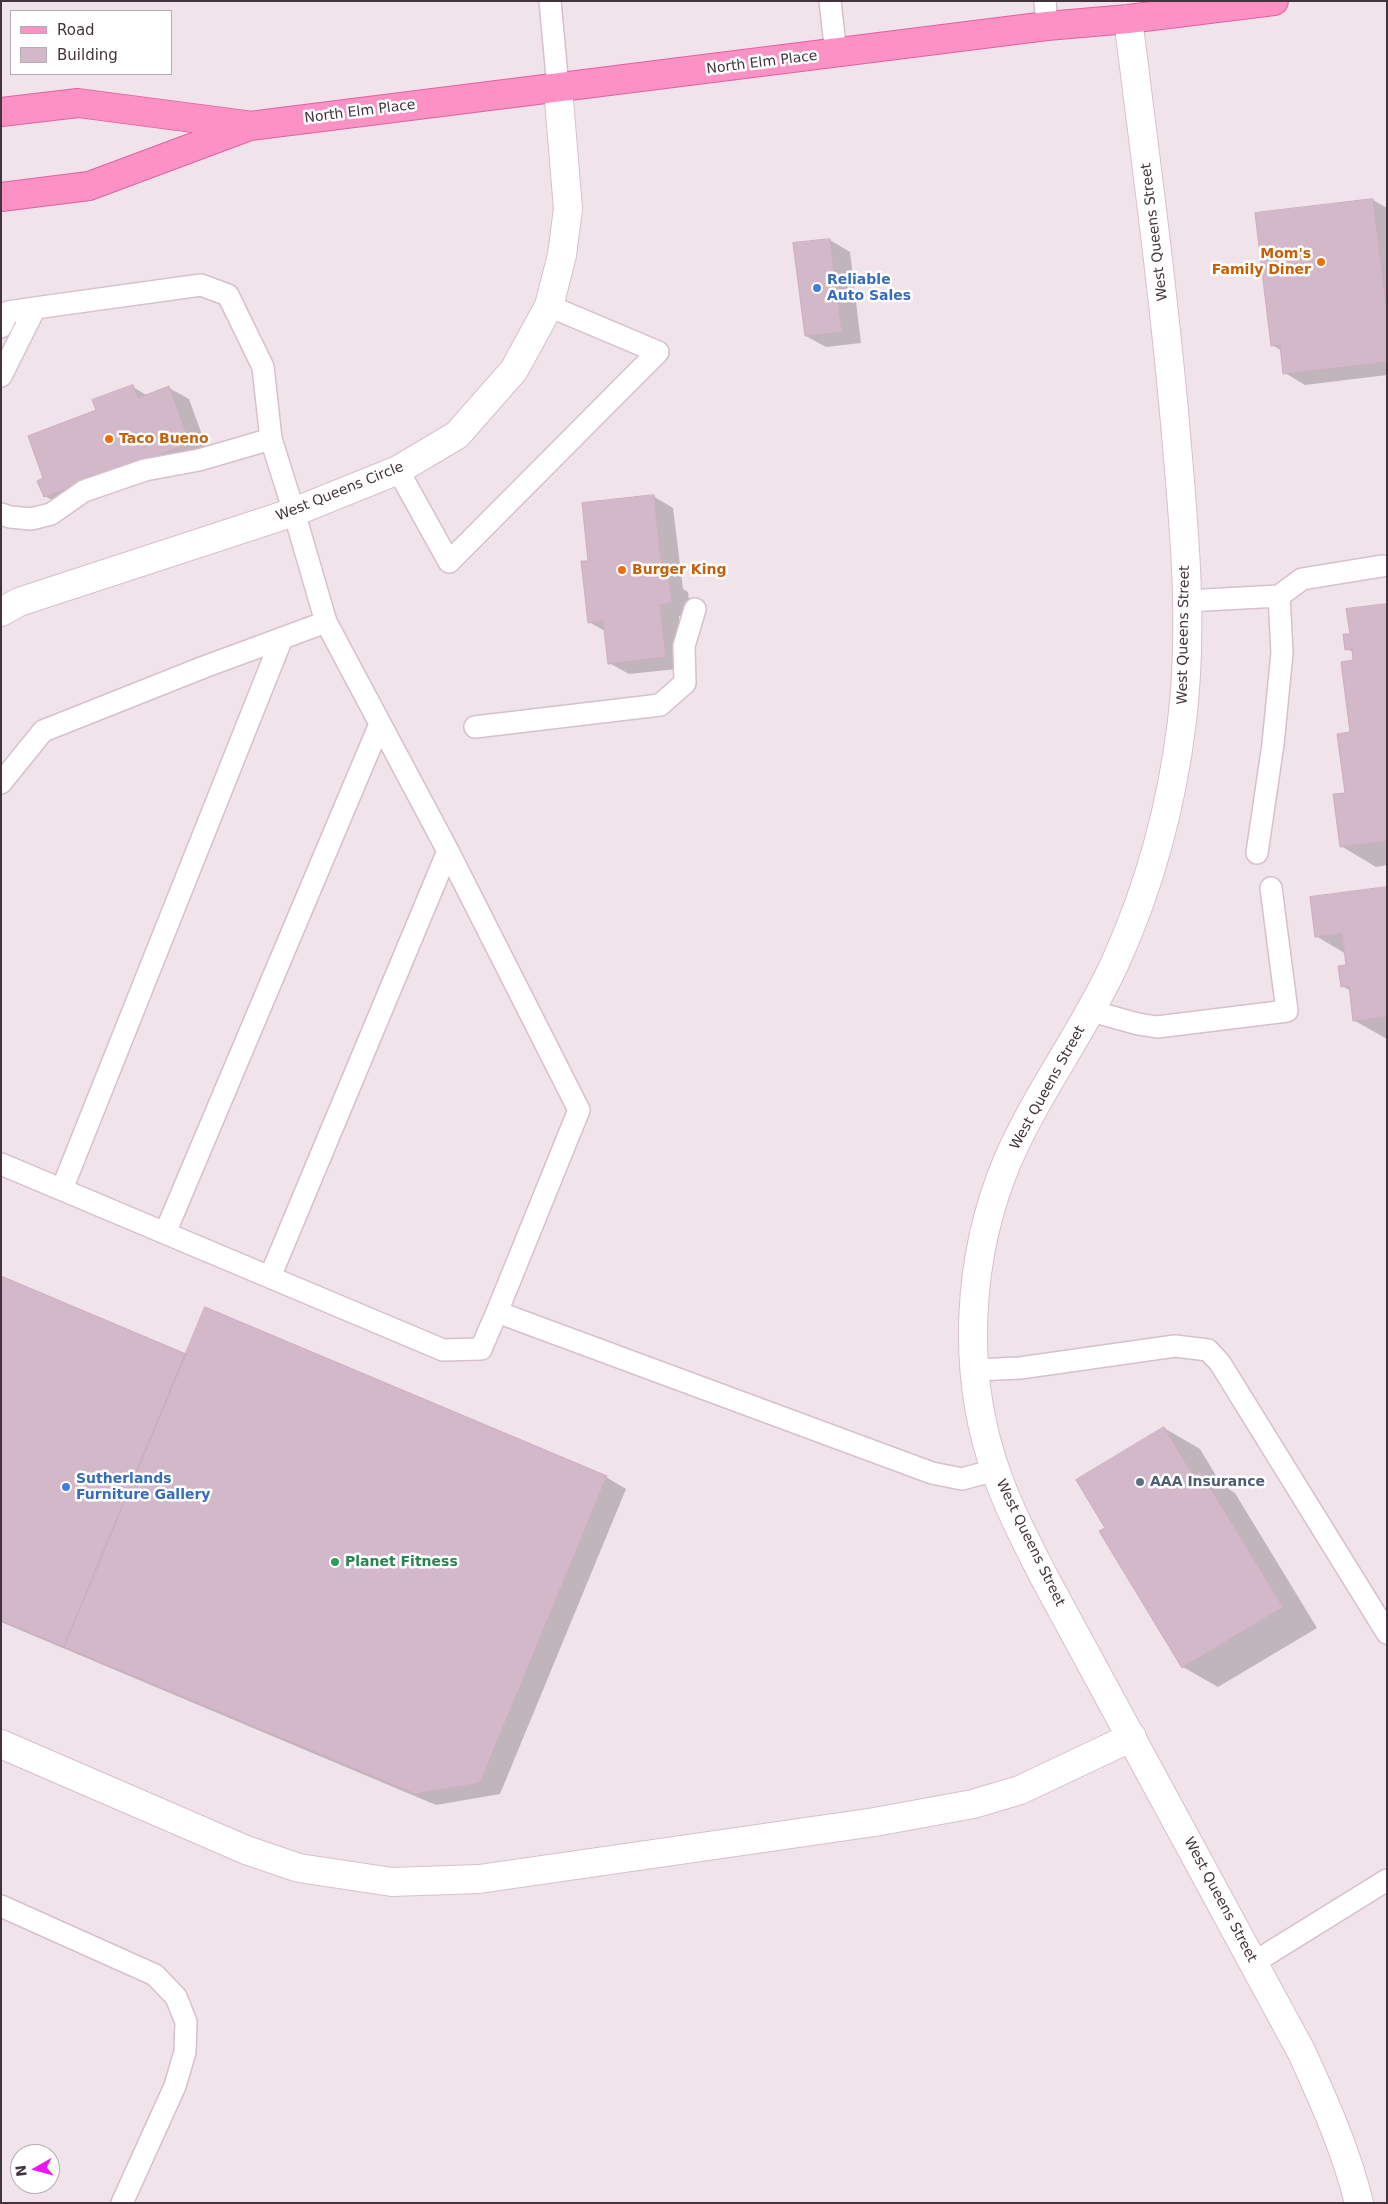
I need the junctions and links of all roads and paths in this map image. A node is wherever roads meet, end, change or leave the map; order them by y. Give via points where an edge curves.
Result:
1 (550, 1) edge
2 (830, 1) edge
3 (1274, 1) edge
4 (1188, 6) edge
5 (1046, 14) edge
6 (1128, 19) junction
7 (836, 54) junction
8 (558, 88) junction
9 (1, 112) edge
10 (250, 126) junction
11 (1, 197) edge
12 (549, 306) junction
13 (35, 308) junction
14 (1, 327) edge
15 (1, 376) edge
16 (271, 439) junction
17 (398, 470) junction
18 (294, 512) junction
19 (1, 514) edge
20 (1382, 566) dead end
21 (1279, 596) junction
22 (1187, 601) junction
23 (694, 608) dead end
24 (1, 612) edge
25 (326, 622) junction
26 (282, 638) junction
27 (380, 724) junction
28 (475, 727) dead end
29 (1, 783) edge
30 (448, 851) junction
31 (1257, 853) dead end
32 (1271, 888) dead end
33 (1091, 1011) junction
34 (1, 1164) edge
35 (62, 1189) junction
36 (165, 1233) junction
37 (270, 1277) junction
38 (497, 1312) junction
39 (975, 1370) junction
40 (995, 1470) junction
41 (1387, 1633) edge
42 (1132, 1737) junction
43 (1, 1744) edge
44 (1387, 1880) edge
45 (1, 1906) edge
46 (1253, 1963) junction
47 (122, 2203) edge
48 (1359, 2203) edge

1 - 8 lane
2 - 7 lane
3 - 4 main road, North Elm Place
4 - 6 main road, North Elm Place
5 - 6 main road, North Elm Place
5 - 7 main road, North Elm Place
6 - 22 street, West Queens Street via 1168,346
7 - 8 main road, North Elm Place
8 - 10 main road, North Elm Place
8 - 12 street, West Queens Circle via 568,210 562,255
9 - 10 main road, North Elm Place via 78,103
10 - 11 main road, North Elm Place via 89,186
12 - 17 street, West Queens Circle via 514,370 457,434
12 - 17 lane via 658,352 449,562
13 - 14 lane via 8,312
13 - 15 lane
13 - 16 lane via 201,285 228,294 263,367
16 - 18 lane
16 - 19 lane via 200,460 136,473 84,491 51,514 31,519
17 - 18 street, West Queens Circle
18 - 24 street, West Queens Circle via 19,602
18 - 25 lane
20 - 21 lane via 1302,579
21 - 22 lane
21 - 31 lane via 1282,653
22 - 33 street, West Queens Street via 1182,719 1173,784 1160,840 1116,960
23 - 28 lane via 684,646 685,683 660,705
25 - 26 lane
25 - 27 lane
26 - 29 lane via 43,731
26 - 35 lane
27 - 30 lane
27 - 36 lane
30 - 37 lane
30 - 38 lane via 579,1110
32 - 33 lane via 1286,1012 1157,1027
33 - 39 street, West Queens Street via 1007,1162 986,1224 973,1317
34 - 35 lane
35 - 36 lane
36 - 37 lane
37 - 38 lane via 443,1350 481,1349
38 - 40 lane via 932,1474 962,1479
39 - 40 street, West Queens Street via 983,1423
39 - 41 lane via 1020,1368 1175,1346 1208,1350 1220,1363
40 - 42 street, West Queens Street via 1043,1575
42 - 43 street via 1020,1790 955,1808 479,1880 392,1882 298,1868 246,1850
42 - 46 street, West Queens Street
44 - 46 lane
45 - 47 lane via 156,1975 176,1997 186,2022 185,2052 175,2086
46 - 48 street, West Queens Street via 1325,2104 1343,2148

